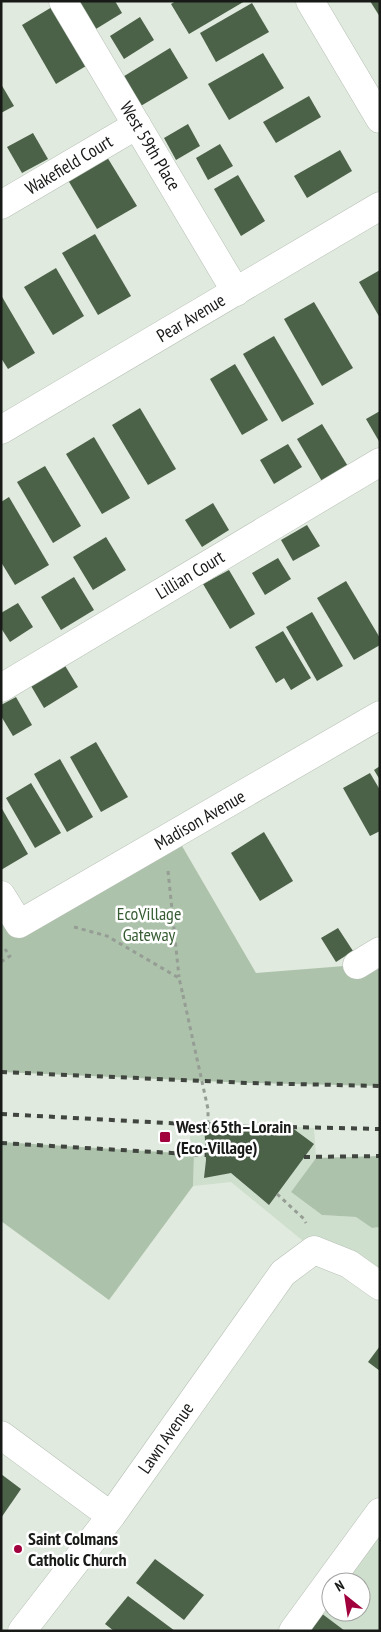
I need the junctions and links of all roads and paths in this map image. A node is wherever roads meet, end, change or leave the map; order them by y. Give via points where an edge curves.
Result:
1 (63, 1) edge
2 (310, 1) edge
3 (380, 119) edge
4 (137, 125) junction
5 (1, 205) edge
6 (380, 206) edge
7 (236, 292) junction
8 (1, 430) edge
9 (380, 462) edge
10 (1, 688) edge
11 (380, 715) edge
12 (168, 872) dead end
13 (1, 895) edge
14 (68, 931) dead end
15 (380, 951) edge
16 (10, 956) dead end
17 (1, 962) edge
18 (357, 965) dead end
19 (179, 978) junction
20 (208, 1122) dead end
21 (277, 1194) dead end
22 (311, 1238) junction
23 (380, 1286) edge
24 (1, 1435) edge
25 (380, 1512) edge
26 (111, 1516) junction
27 (22, 1631) edge
28 (293, 1631) edge

1 - 4 street, West 59th Place
2 - 3 street
4 - 5 street, Wakefield Court
4 - 7 street, West 59th Place
6 - 7 street, Pear Avenue
7 - 8 street, Pear Avenue
9 - 10 street, Lillian Court
11 - 13 street, Madison Avenue via 19,924
12 - 19 path
14 - 19 path via 75,927 107,936
15 - 18 street
16 - 17 path
19 - 20 path, bridge via 208,1109
21 - 22 path via 304,1219
22 - 23 street
22 - 26 street, Lawn Avenue
24 - 26 street
25 - 28 street
26 - 27 street, Lawn Avenue

